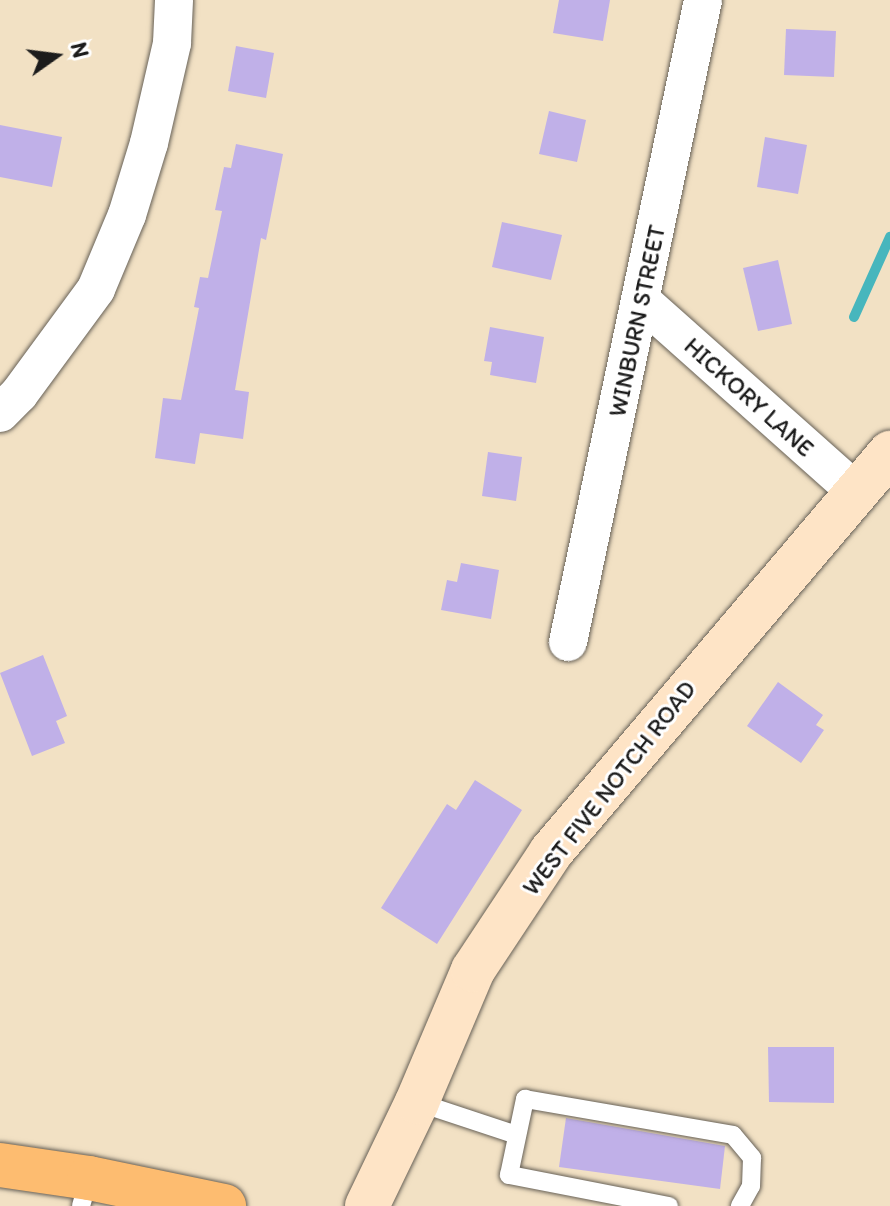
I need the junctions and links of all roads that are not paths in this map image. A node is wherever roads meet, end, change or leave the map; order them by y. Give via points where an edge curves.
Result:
1 (174, 0) edge
2 (703, 0) edge
3 (642, 301) junction
4 (0, 413) edge
5 (890, 453) edge
6 (856, 492) junction
7 (568, 642) dead end
8 (417, 1102) junction
9 (517, 1135) junction
10 (0, 1165) edge
11 (85, 1192) edge
12 (224, 1206) edge
13 (367, 1206) edge
14 (669, 1206) edge
15 (740, 1206) edge

1 - 4 street via 172,43 122,228 96,289
2 - 3 street, WINBURN STREET
3 - 6 street, HICKORY LANE
3 - 7 street, WINBURN STREET
5 - 6 street, WEST FIVE NOTCH ROAD
6 - 8 street, WEST FIVE NOTCH ROAD via 551,852 473,970
8 - 9 lane
8 - 13 street, WEST FIVE NOTCH ROAD
9 - 14 lane via 509,1175
9 - 15 lane via 525,1099 733,1135 752,1158 751,1186
10 - 11 main road
11 - 12 main road

